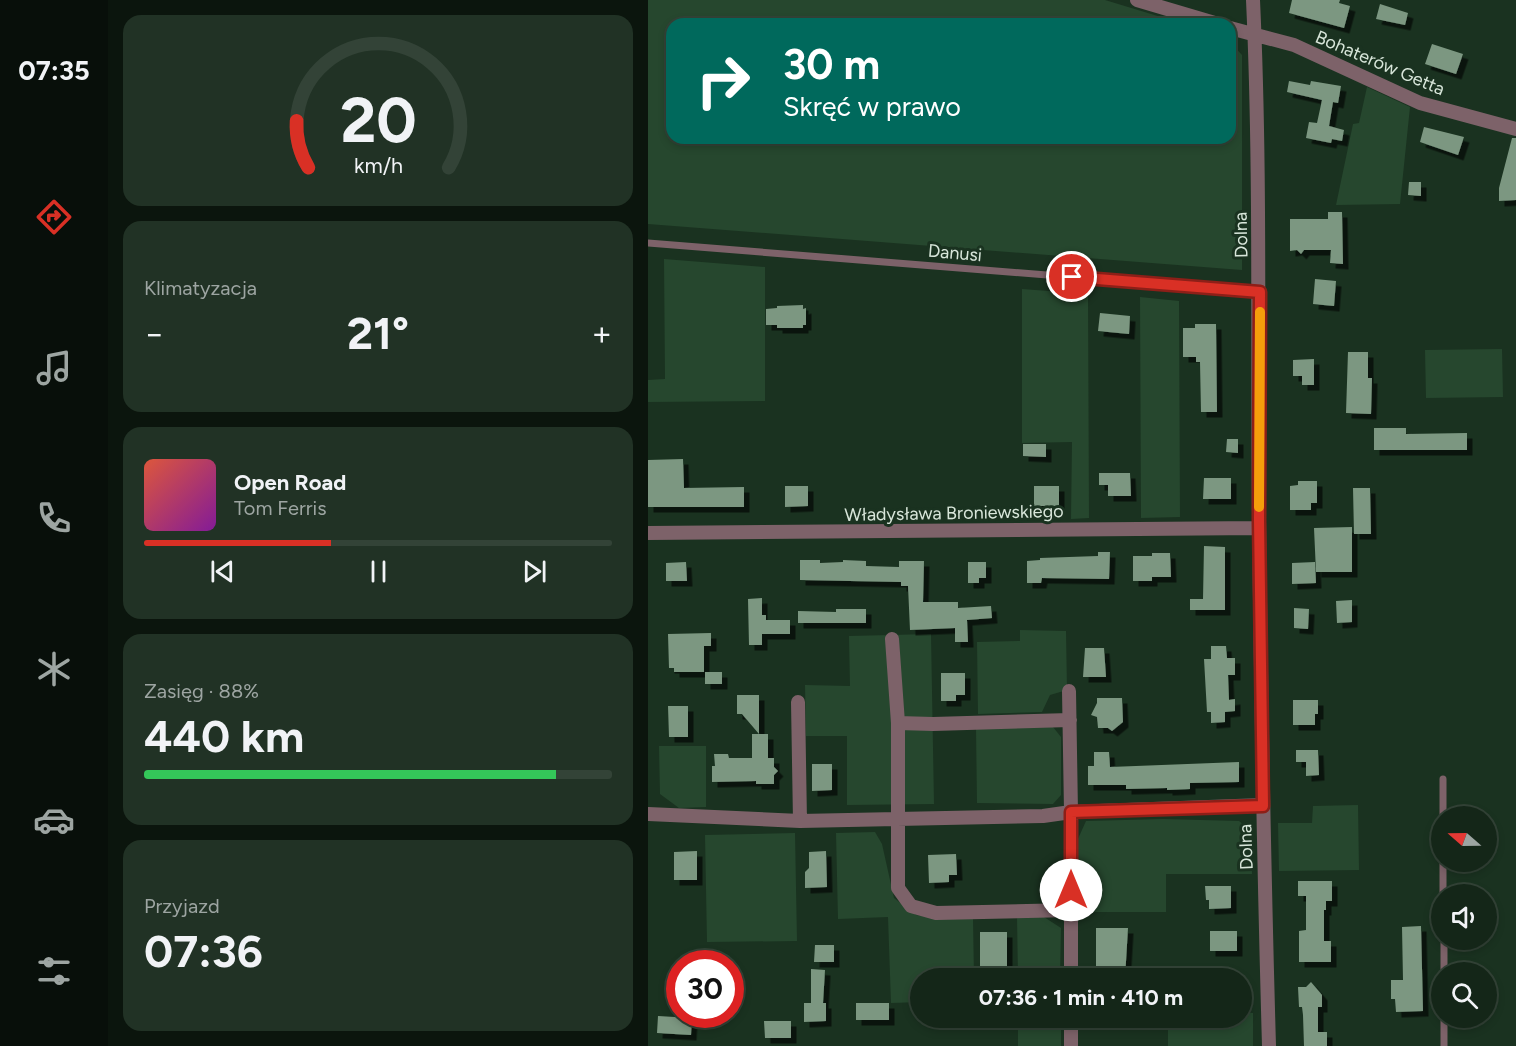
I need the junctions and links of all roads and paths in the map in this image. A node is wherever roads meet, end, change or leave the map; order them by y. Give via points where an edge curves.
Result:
1 (1137, 0) edge
2 (1253, 0) edge
3 (1198, 18) edge
4 (1236, 30) edge
5 (1254, 35) junction
6 (1516, 129) edge
7 (648, 243) edge
8 (1260, 292) junction
9 (1259, 528) junction
10 (648, 532) edge
11 (892, 639) dead end
12 (1069, 691) dead end
13 (798, 702) dead end
14 (1070, 720) junction
15 (898, 723) junction
16 (1443, 779) dead end
17 (1263, 806) junction
18 (1443, 806) edge
19 (1071, 812) junction
20 (648, 814) edge
21 (897, 818) junction
22 (800, 820) junction
23 (1071, 910) junction
24 (1071, 968) edge
25 (1071, 1028) edge
26 (1444, 1028) edge
27 (1071, 1046) edge
28 (1269, 1046) edge
29 (1444, 1046) edge

1 - 3 street
2 - 5 street, Dolna
4 - 5 street, Bohaterów Getta
5 - 6 street, Bohaterów Getta via 1294,45 1420,103
5 - 8 street, Dolna
7 - 8 lane, Danusi
8 - 9 street, Dolna
9 - 10 street, Władysława Broniewskiego
9 - 17 street, Dolna
11 - 15 street
12 - 14 street
13 - 22 street
14 - 15 street
14 - 19 street
15 - 21 street
16 - 18 lane
17 - 19 street
17 - 28 street, Dolna
19 - 21 street via 1043,816
19 - 23 street
20 - 22 street
21 - 22 street
21 - 23 street via 898,888 911,906 936,913
23 - 24 street
25 - 27 street
26 - 29 lane

